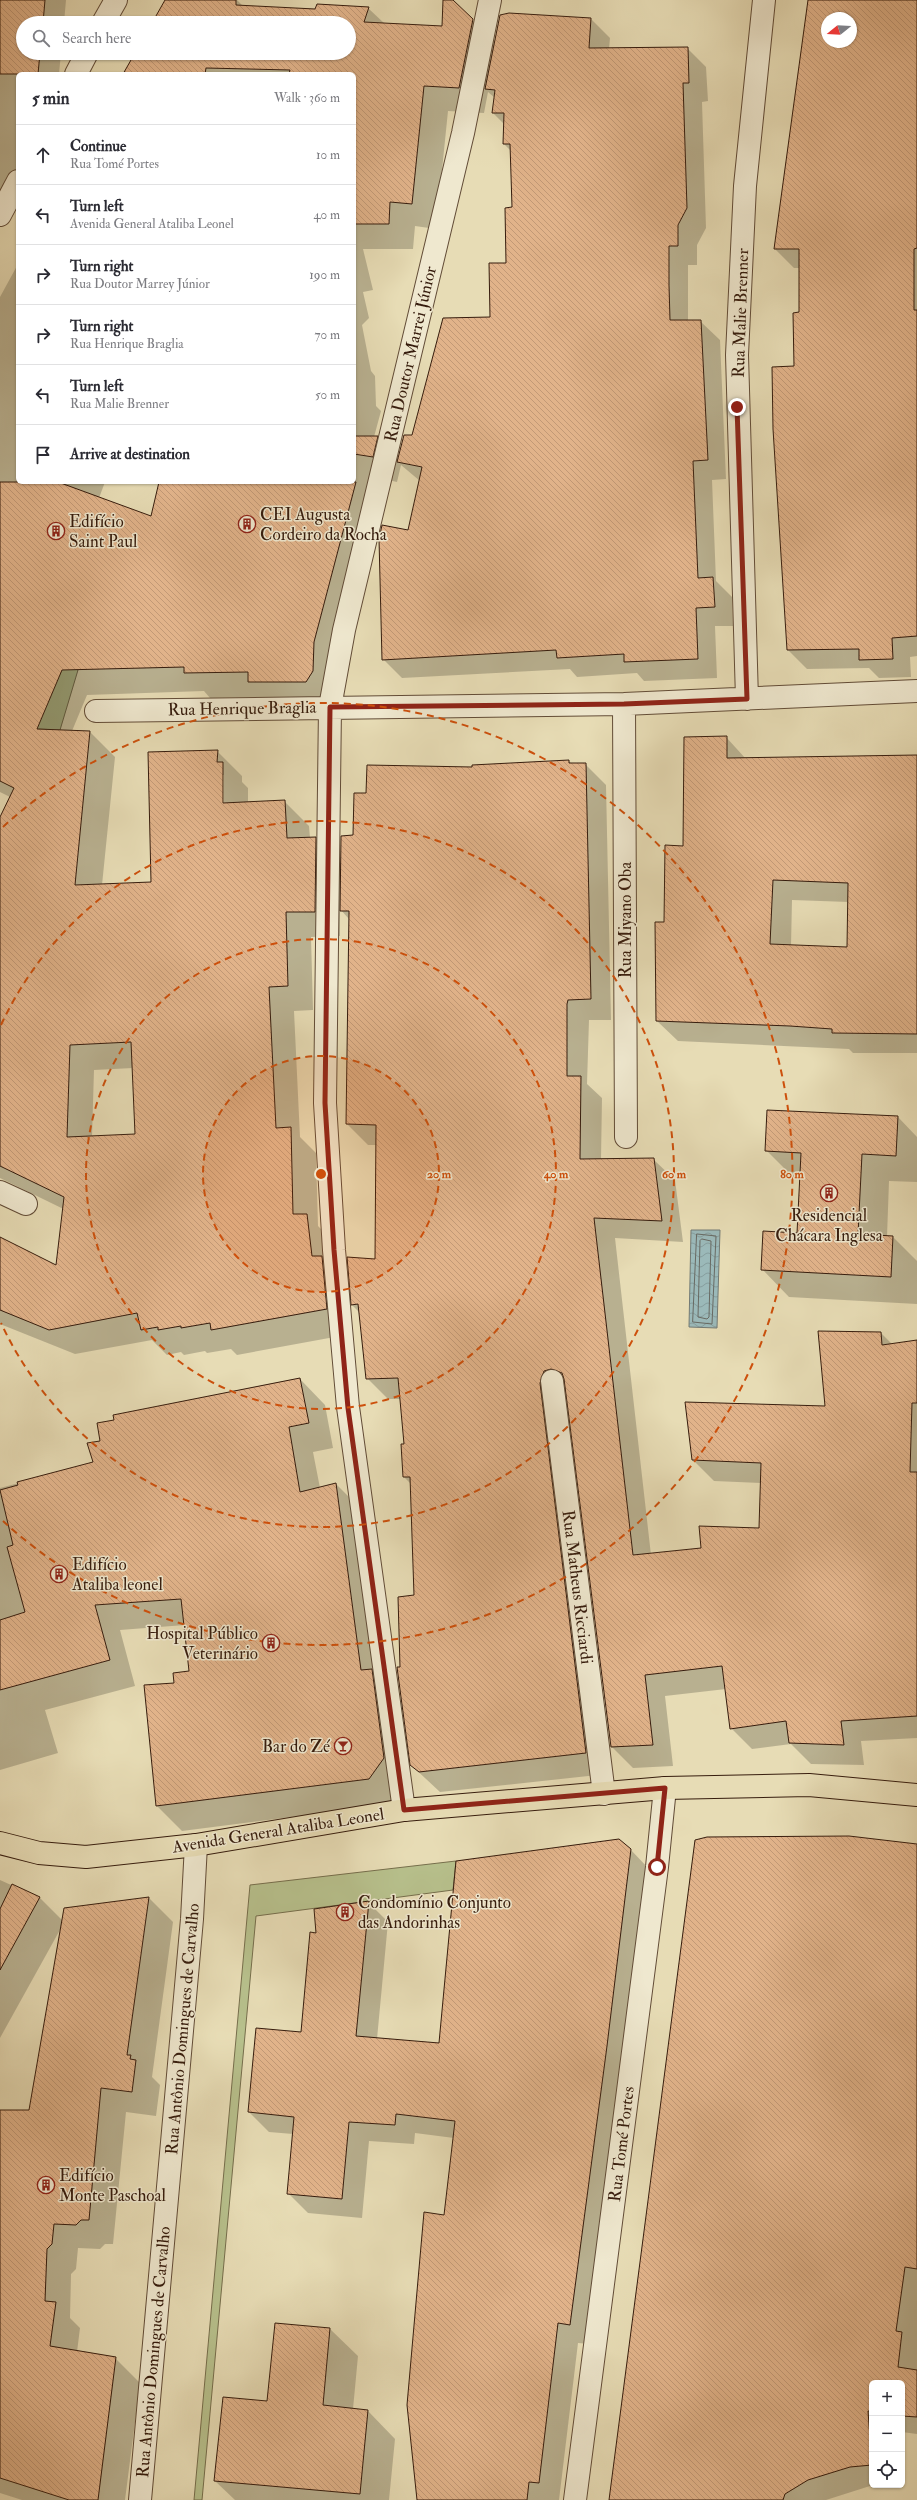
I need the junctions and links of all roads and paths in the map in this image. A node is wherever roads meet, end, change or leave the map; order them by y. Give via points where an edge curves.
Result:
1 (116, 0) edge
2 (490, 0) edge
3 (764, 0) edge
4 (107, 16) edge
5 (83, 60) edge
6 (77, 72) edge
7 (16, 185) edge
8 (0, 215) edge
9 (917, 691) edge
10 (747, 699) junction
11 (624, 704) junction
12 (330, 707) junction
13 (96, 710) dead end
14 (626, 1136) dead end
15 (0, 1192) edge
16 (26, 1204) dead end
17 (552, 1381) dead end
18 (665, 1788) junction
19 (604, 1794) junction
20 (917, 1795) edge
21 (404, 1810) junction
22 (0, 1843) edge
23 (196, 1845) junction
24 (140, 2500) edge
25 (575, 2500) edge

1 - 4 street
2 - 12 street, Rua Doutor Marrei Júnior via 463,133 344,630
3 - 10 street, Rua Malie Brenner via 745,186 737,355
5 - 6 street
7 - 8 street
9 - 10 street, Rua Henrique Braglia
10 - 11 street, Rua Henrique Braglia
11 - 12 street, Rua Henrique Braglia
11 - 14 street, Rua Miyano Oba
12 - 13 street, Rua Henrique Braglia
12 - 21 street, Rua Doutor Marrei Júnior via 325,1103 334,1250 348,1408
15 - 16 street
17 - 19 street, Rua Matheus Ricciardi
18 - 19 main road, Avenida General Ataliba Leonel
18 - 20 main road, Avenida General Ataliba Leonel via 809,1785
18 - 25 street, Rua Tomé Portes
19 - 21 main road, Avenida General Ataliba Leonel
21 - 23 main road, Avenida General Ataliba Leonel
22 - 23 main road, Avenida General Ataliba Leonel via 38,1853 86,1857
23 - 24 street, Rua Antônio Domingues de Carvalho via 192,1919

